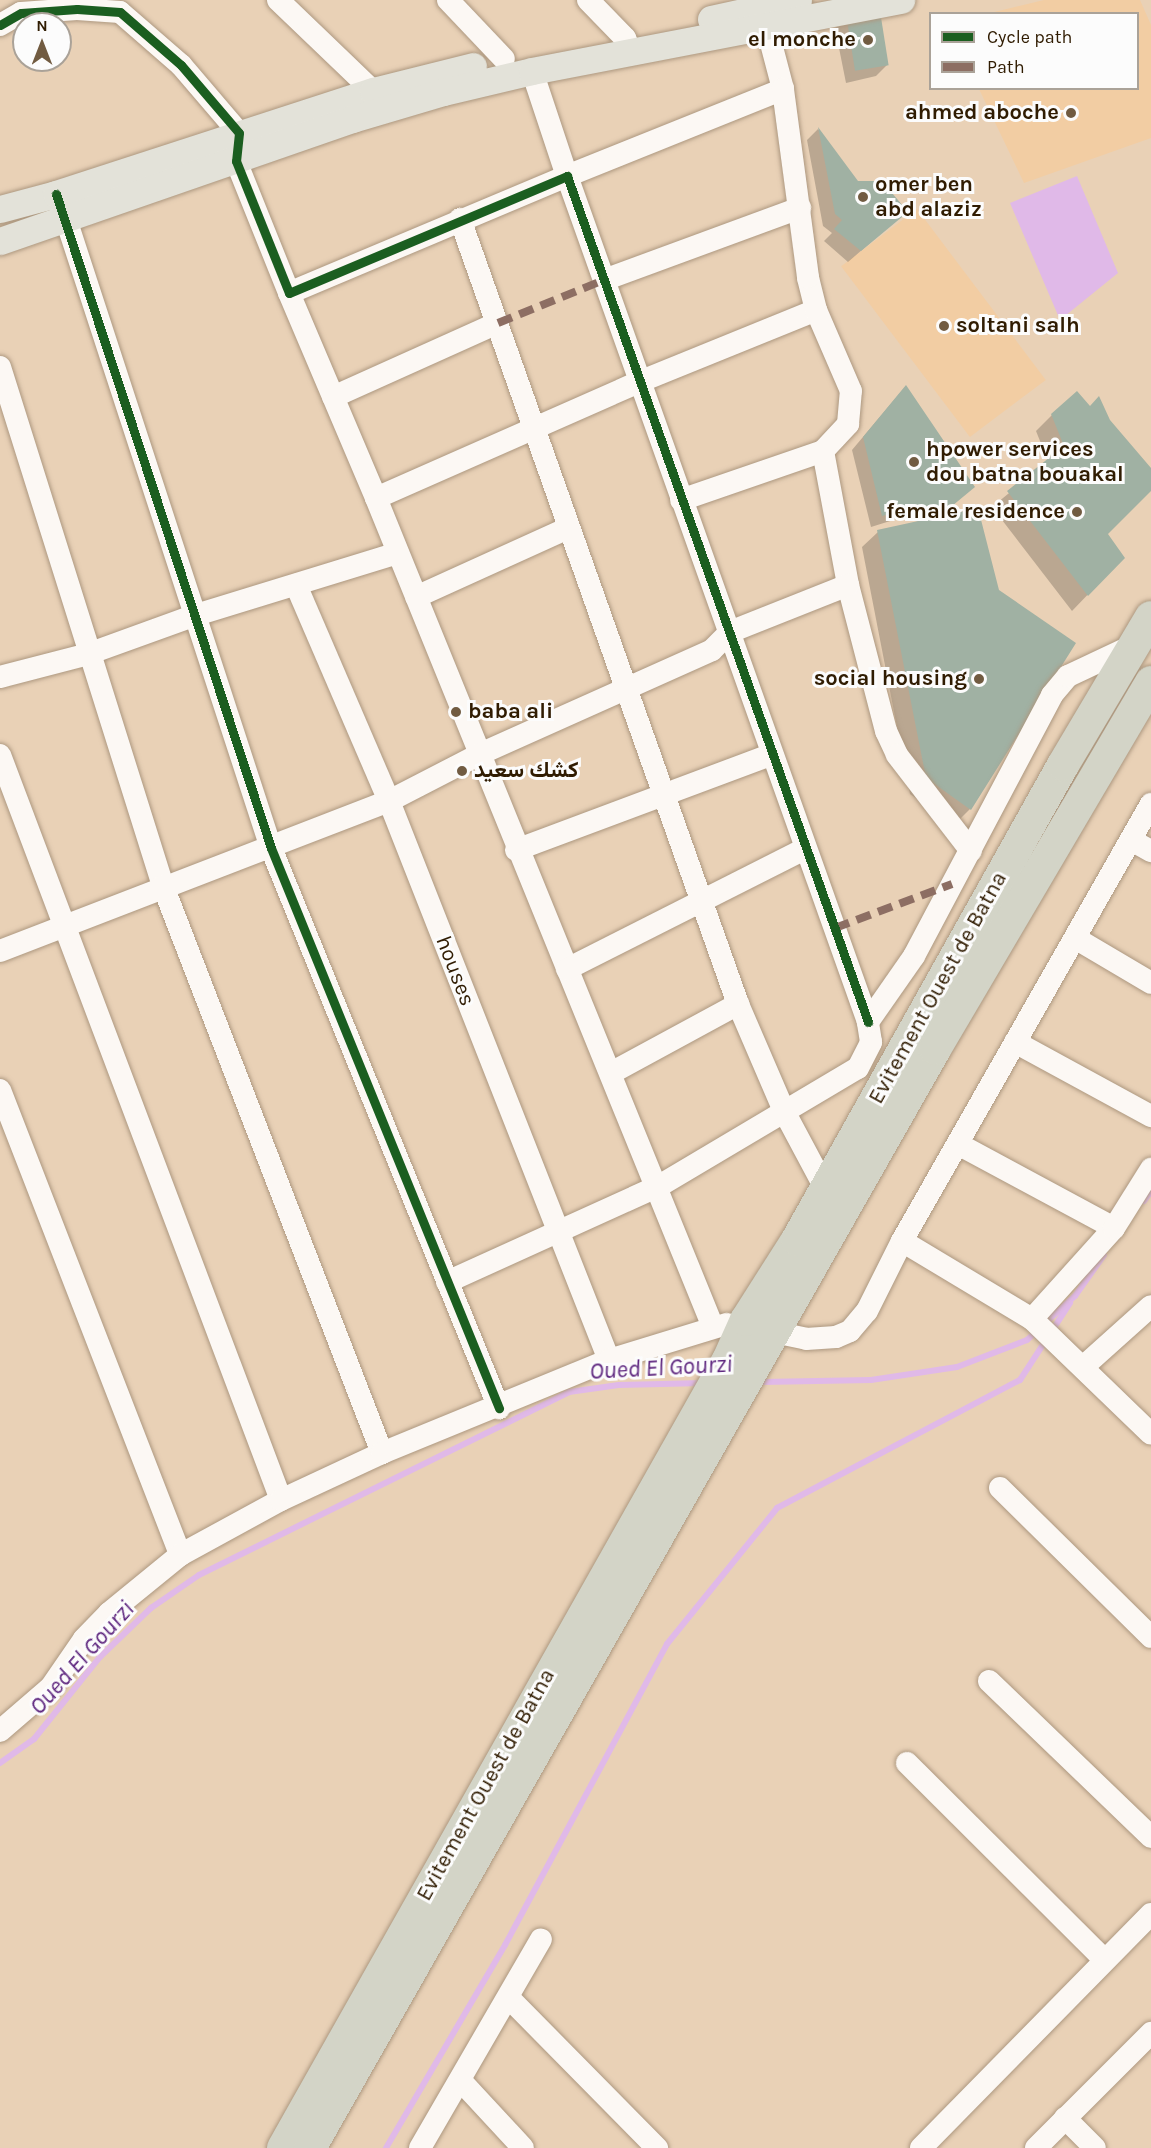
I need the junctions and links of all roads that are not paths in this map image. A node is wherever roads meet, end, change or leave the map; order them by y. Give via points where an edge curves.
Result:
1 (278, 0) edge
2 (448, 0) edge
3 (588, 0) edge
4 (798, 0) edge
5 (901, 0) edge
6 (122, 6) edge
7 (762, 12) edge
8 (0, 24) edge
9 (628, 45) junction
10 (504, 59) junction
11 (532, 71) junction
12 (783, 89) junction
13 (373, 91) junction
14 (239, 133) junction
15 (236, 161) junction
16 (567, 176) junction
17 (57, 194) junction
18 (800, 208) junction
19 (0, 209) edge
20 (460, 219) junction
21 (67, 220) junction
22 (0, 241) edge
23 (604, 280) junction
24 (289, 293) junction
25 (816, 310) junction
26 (498, 323) junction
27 (0, 367) edge
28 (639, 382) junction
29 (333, 397) junction
30 (534, 428) junction
31 (824, 451) junction
32 (376, 498) junction
33 (681, 500) junction
34 (568, 528) junction
35 (398, 553) junction
36 (296, 585) junction
37 (848, 585) junction
38 (416, 597) junction
39 (196, 615) junction
40 (1151, 617) edge
41 (730, 632) junction
42 (1134, 645) junction
43 (88, 654) junction
44 (0, 677) edge
45 (1151, 682) edge
46 (627, 686) junction
47 (480, 754) junction
48 (0, 755) edge
49 (770, 755) junction
50 (664, 794) junction
51 (389, 801) junction
52 (1151, 804) edge
53 (1131, 840) junction
54 (271, 848) junction
55 (805, 849) junction
56 (516, 850) junction
57 (971, 851) junction
58 (1151, 851) edge
59 (163, 886) junction
60 (702, 902) junction
61 (65, 924) junction
62 (1075, 938) junction
63 (0, 951) edge
64 (567, 969) junction
65 (1151, 983) edge
66 (738, 1004) junction
67 (868, 1022) junction
68 (1015, 1042) junction
69 (869, 1053) junction
70 (900, 1057) junction
71 (611, 1073) junction
72 (0, 1090) edge
73 (785, 1113) junction
74 (1151, 1116) edge
75 (958, 1144) junction
76 (1151, 1169) edge
77 (659, 1186) junction
78 (825, 1188) junction
79 (1114, 1228) junction
80 (557, 1233) junction
81 (902, 1241) junction
82 (447, 1282) junction
83 (1151, 1306) edge
84 (1036, 1322) junction
85 (713, 1327) junction
86 (752, 1342) junction
87 (609, 1360) junction
88 (1083, 1367) junction
89 (499, 1408) junction
90 (703, 1427) junction
91 (1151, 1434) edge
92 (382, 1453) junction
93 (1000, 1488) dead end
94 (281, 1500) junction
95 (180, 1555) junction
96 (1151, 1638) edge
97 (988, 1681) dead end
98 (0, 1731) edge
99 (907, 1763) dead end
100 (1151, 1838) edge
101 (1151, 1914) edge
102 (541, 1939) dead end
103 (1104, 1959) junction
104 (509, 1998) junction
105 (1151, 2033) edge
106 (461, 2081) junction
107 (1065, 2118) junction
108 (283, 2148) edge
109 (310, 2148) edge
110 (420, 2148) edge
111 (523, 2148) edge
112 (657, 2148) edge
113 (921, 2148) edge
114 (1036, 2148) edge
115 (1095, 2148) edge

1 - 13 street
2 - 10 street
3 - 9 street
4 - 7 main road
5 - 7 main road
6 - 8 street via 21,13
6 - 14 street via 181,65
7 - 9 main road
7 - 12 street
9 - 10 main road
9 - 11 main road
10 - 13 main road
11 - 15 main road via 390,107
11 - 16 street
12 - 16 street
12 - 18 street
13 - 14 main road
14 - 15 street
14 - 17 main road
15 - 21 main road
15 - 24 street
16 - 20 street
16 - 23 street
17 - 19 main road
17 - 21 street
18 - 23 street
18 - 25 street
20 - 24 street
20 - 26 street
21 - 22 main road
21 - 39 street
23 - 28 street
24 - 29 street
25 - 28 street
25 - 31 street via 851,391 852,408 848,424
26 - 29 street
26 - 30 street
27 - 43 street
28 - 30 street
28 - 33 street
29 - 32 street
30 - 32 street
30 - 34 street
31 - 33 street
31 - 37 street
32 - 35 street
33 - 41 street
34 - 38 street
34 - 46 street
35 - 36 street
35 - 38 street
36 - 39 street
36 - 51 street, houses
37 - 41 street
37 - 57 street via 886,731 897,755
38 - 47 street
39 - 43 street
39 - 54 street
40 - 42 highway, Evitement Ouest de Batna
41 - 46 street via 712,650
41 - 49 street
42 - 57 street via 1068,676 1059,686
42 - 70 highway, Evitement Ouest de Batna
43 - 44 street
43 - 59 street
45 - 86 highway, Evitement Ouest de Batna via 935,1049
46 - 47 street
46 - 50 street
47 - 51 street
47 - 56 street
48 - 61 street
49 - 50 street
49 - 55 street
50 - 56 street
50 - 60 street
51 - 54 street
51 - 80 street, houses
52 - 53 street
53 - 58 street
53 - 62 street
54 - 59 street
54 - 82 street
55 - 60 street
55 - 67 street
56 - 64 street
57 - 67 street via 914,956
59 - 61 street
59 - 92 street
60 - 64 street
60 - 66 street
61 - 63 street
61 - 94 street
62 - 65 street
62 - 68 street
64 - 71 street
66 - 71 street
66 - 73 street
67 - 69 street
68 - 74 street
68 - 75 street
69 - 70 street
69 - 73 street via 858,1068
70 - 78 highway, Evitement Ouest de Batna
71 - 77 street
72 - 95 street
73 - 77 street
73 - 78 street
75 - 79 street
75 - 81 street
76 - 79 street
77 - 80 street
77 - 85 street
78 - 86 highway, Evitement Ouest de Batna
79 - 84 street
80 - 82 street
80 - 87 street, houses
81 - 84 street
81 - 86 street via 867,1311 850,1331 822,1340
82 - 89 street
83 - 88 street
84 - 88 street
85 - 86 street
85 - 87 street
86 - 90 highway
87 - 89 street
88 - 91 street
89 - 92 street
90 - 108 highway, Evitement Ouest de Batna
90 - 109 highway, Evitement Ouest de Batna
92 - 94 street
93 - 96 street
94 - 95 street
95 - 98 street via 109,1613 84,1639 51,1687
97 - 100 street
99 - 103 street
101 - 103 street
102 - 104 street
103 - 113 street
104 - 106 street
104 - 112 street
105 - 107 street
106 - 110 street
106 - 111 street
107 - 114 street
107 - 115 street

